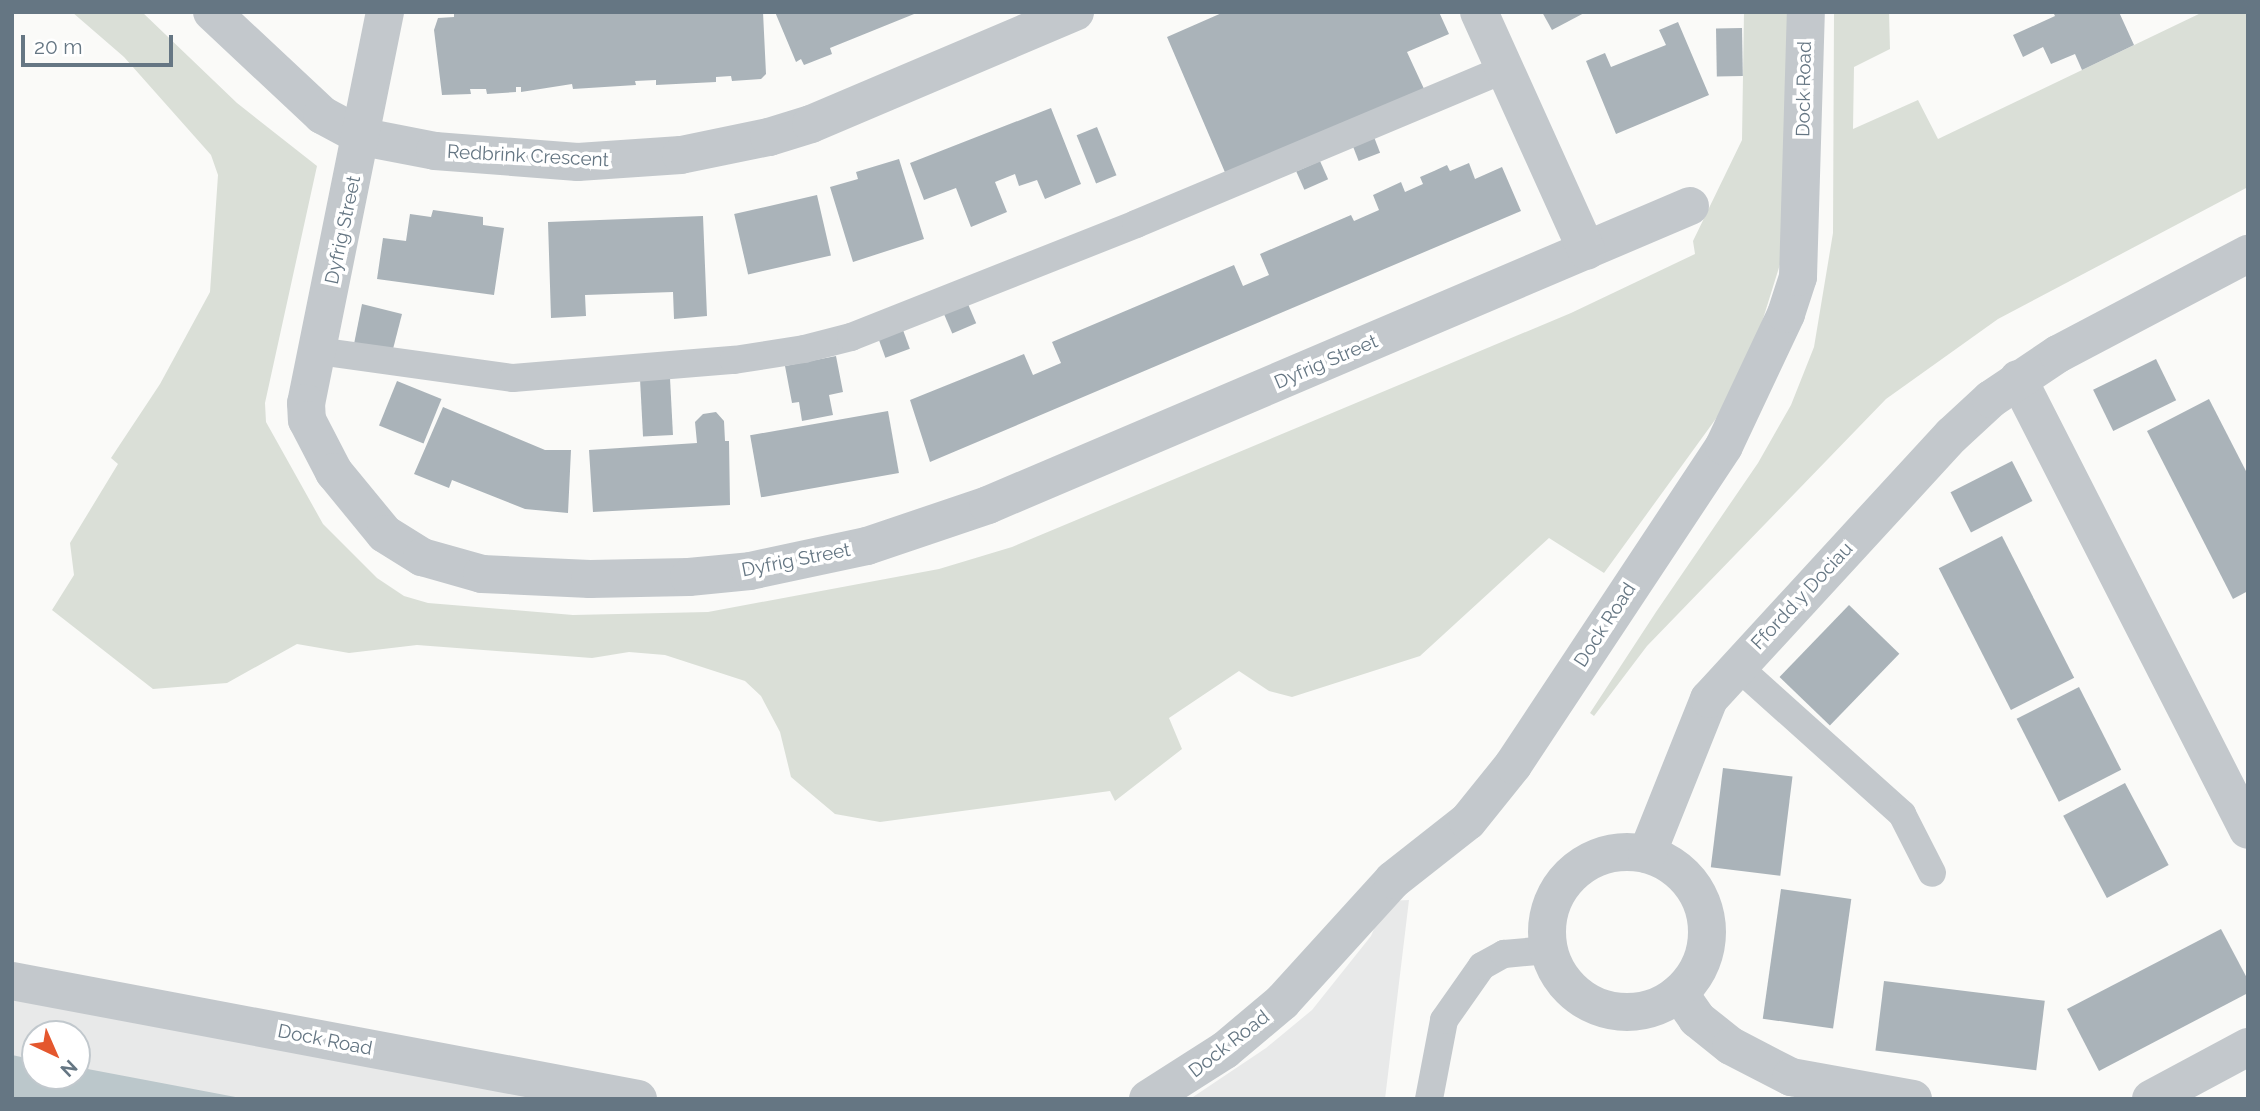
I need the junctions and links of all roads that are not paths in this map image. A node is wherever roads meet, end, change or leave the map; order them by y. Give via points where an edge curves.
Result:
1 (212, 12) edge
2 (385, 12) edge
3 (1075, 12) edge
4 (1479, 12) edge
5 (1806, 12) edge
6 (1505, 69) junction
7 (363, 137) junction
8 (1690, 206) dead end
9 (1587, 251) junction
10 (2248, 254) edge
11 (318, 351) junction
12 (2018, 379) junction
13 (1737, 666) junction
14 (2248, 831) edge
15 (1647, 854) junction
16 (1932, 873) dead end
17 (1548, 950) junction
18 (12, 981) edge
19 (1679, 993) junction
20 (2248, 1047) edge
21 (638, 1099) edge
22 (1148, 1099) edge
23 (1429, 1099) edge
24 (1913, 1099) edge
25 (2151, 1099) edge

1 - 7 street, Redbrink Crescent via 322,115
2 - 7 street, Dyfrig Street
3 - 7 street, Redbrink Crescent via 811,124 729,146 629,161 578,162 435,150
4 - 6 street
5 - 22 street, Dock Road via 1797,277 1786,314 1724,446 1513,765 1468,821 1393,880 1282,1002 1225,1050
6 - 9 street
6 - 11 lane via 1136,224 851,337 804,349 734,360 513,377
7 - 11 street, Dyfrig Street
8 - 9 street, Dyfrig Street
9 - 11 street, Dyfrig Street via 977,509 802,562 690,577 482,574 439,564 402,547 357,505 312,437 306,403
10 - 12 street, Ffordd y Dociau
12 - 13 street, Ffordd y Dociau via 1952,435
12 - 14 street
13 - 15 street, Ffordd y Dociau via 1709,699 1695,727
13 - 16 lane via 1902,814
15 - 17 street via 1620,852 1594,859 1571,874 1555,896 1547,922
15 - 19 street via 1670,864 1689,880 1702,902 1705,951 1695,974
17 - 19 street via 1559,975 1577,995 1601,1008 1629,1012 1655,1007
17 - 23 lane via 1504,954 1482,966 1444,1020
18 - 21 street, Dock Road
19 - 24 street via 1697,1019 1731,1046 1791,1077
20 - 25 street

